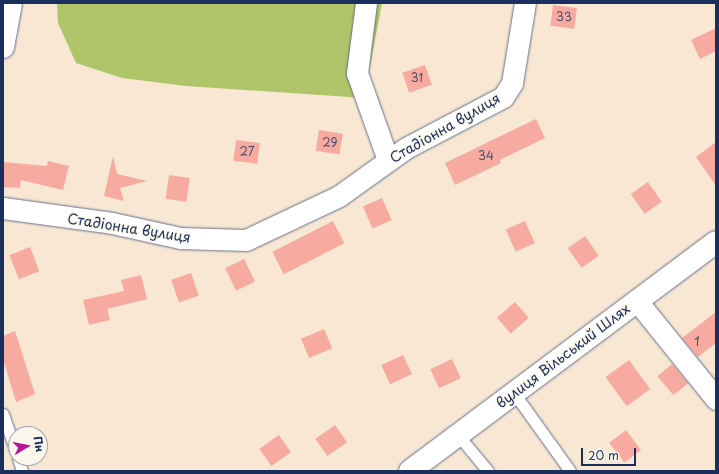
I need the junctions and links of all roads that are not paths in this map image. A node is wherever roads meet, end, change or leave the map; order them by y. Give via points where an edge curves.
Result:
1 (11, 3) edge
2 (366, 3) edge
3 (525, 3) edge
4 (3, 47) edge
5 (388, 160) junction
6 (3, 208) edge
7 (716, 242) edge
8 (637, 301) junction
9 (514, 393) junction
10 (716, 399) edge
11 (3, 414) edge
12 (8, 429) edge
13 (458, 435) junction
14 (410, 471) edge
15 (488, 471) edge
16 (570, 471) edge

1 - 4 street
2 - 5 street via 357,73
3 - 5 street, Стадіонна вулиця via 512,83 503,97
5 - 6 street, Стадіонна вулиця via 339,196 246,240 180,238 112,223
7 - 8 street, вулиця Вільський Шлях
8 - 9 street, вулиця Вільський Шлях
8 - 10 street
9 - 13 street, вулиця Вільський Шлях
9 - 16 lane
11 - 12 lane
13 - 14 street, вулиця Вільський Шлях
13 - 15 lane

